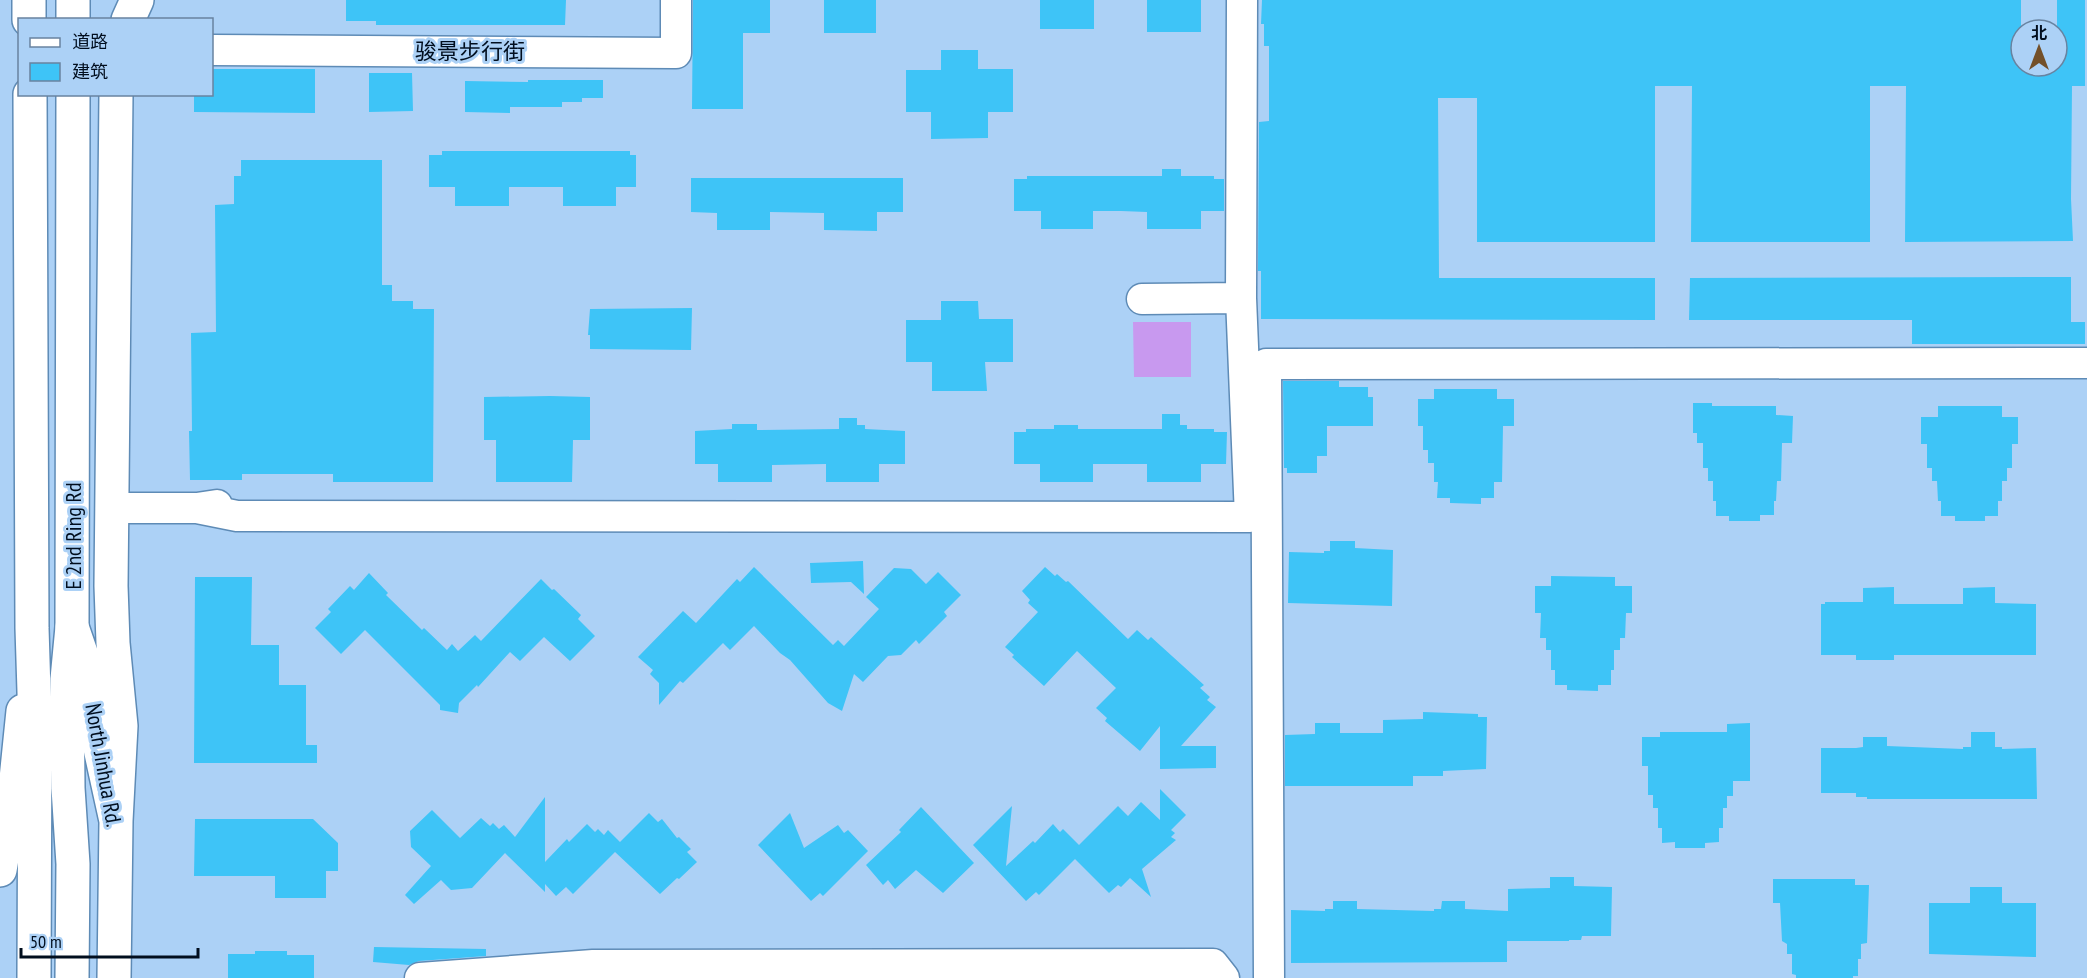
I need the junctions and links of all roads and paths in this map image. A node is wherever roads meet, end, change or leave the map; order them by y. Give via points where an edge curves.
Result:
1 (29, 0) edge
2 (73, 0) edge
3 (137, 0) edge
4 (676, 0) edge
5 (1242, 0) edge
6 (29, 18) edge
7 (73, 18) edge
8 (129, 18) edge
9 (213, 50) edge
10 (30, 96) edge
11 (73, 96) edge
12 (116, 96) edge
13 (1241, 298) junction
14 (1142, 299) dead end
15 (2087, 363) edge
16 (328, 500) dead end
17 (112, 508) junction
18 (197, 508) junction
19 (72, 627) junction
20 (32, 628) junction
21 (116, 821) junction
22 (0, 870) edge
23 (34, 978) edge
24 (72, 978) edge
25 (114, 978) edge
26 (420, 978) edge
27 (1224, 978) edge
28 (1269, 978) edge

1 - 6 main road
2 - 7 main road
3 - 8 main road
4 - 9 street, 骏景步行街 via 676,53
5 - 13 street
10 - 20 main road, E 2nd Ring Rd
11 - 19 main road, E 2nd Ring Rd
12 - 17 main road
13 - 14 street
13 - 18 street via 1250,517 237,516
15 - 28 street via 1266,364
16 - 18 street via 244,500
17 - 18 street
17 - 21 main road via 112,634 121,726
19 - 21 main road, North Jinhua Rd. via 90,679 96,730
19 - 24 main road, E 2nd Ring Rd via 67,679
20 - 22 main road via 16,779
20 - 23 main road, E 2nd Ring Rd
21 - 25 main road, North Jinhua Rd.
26 - 27 street via 594,965 1214,964

